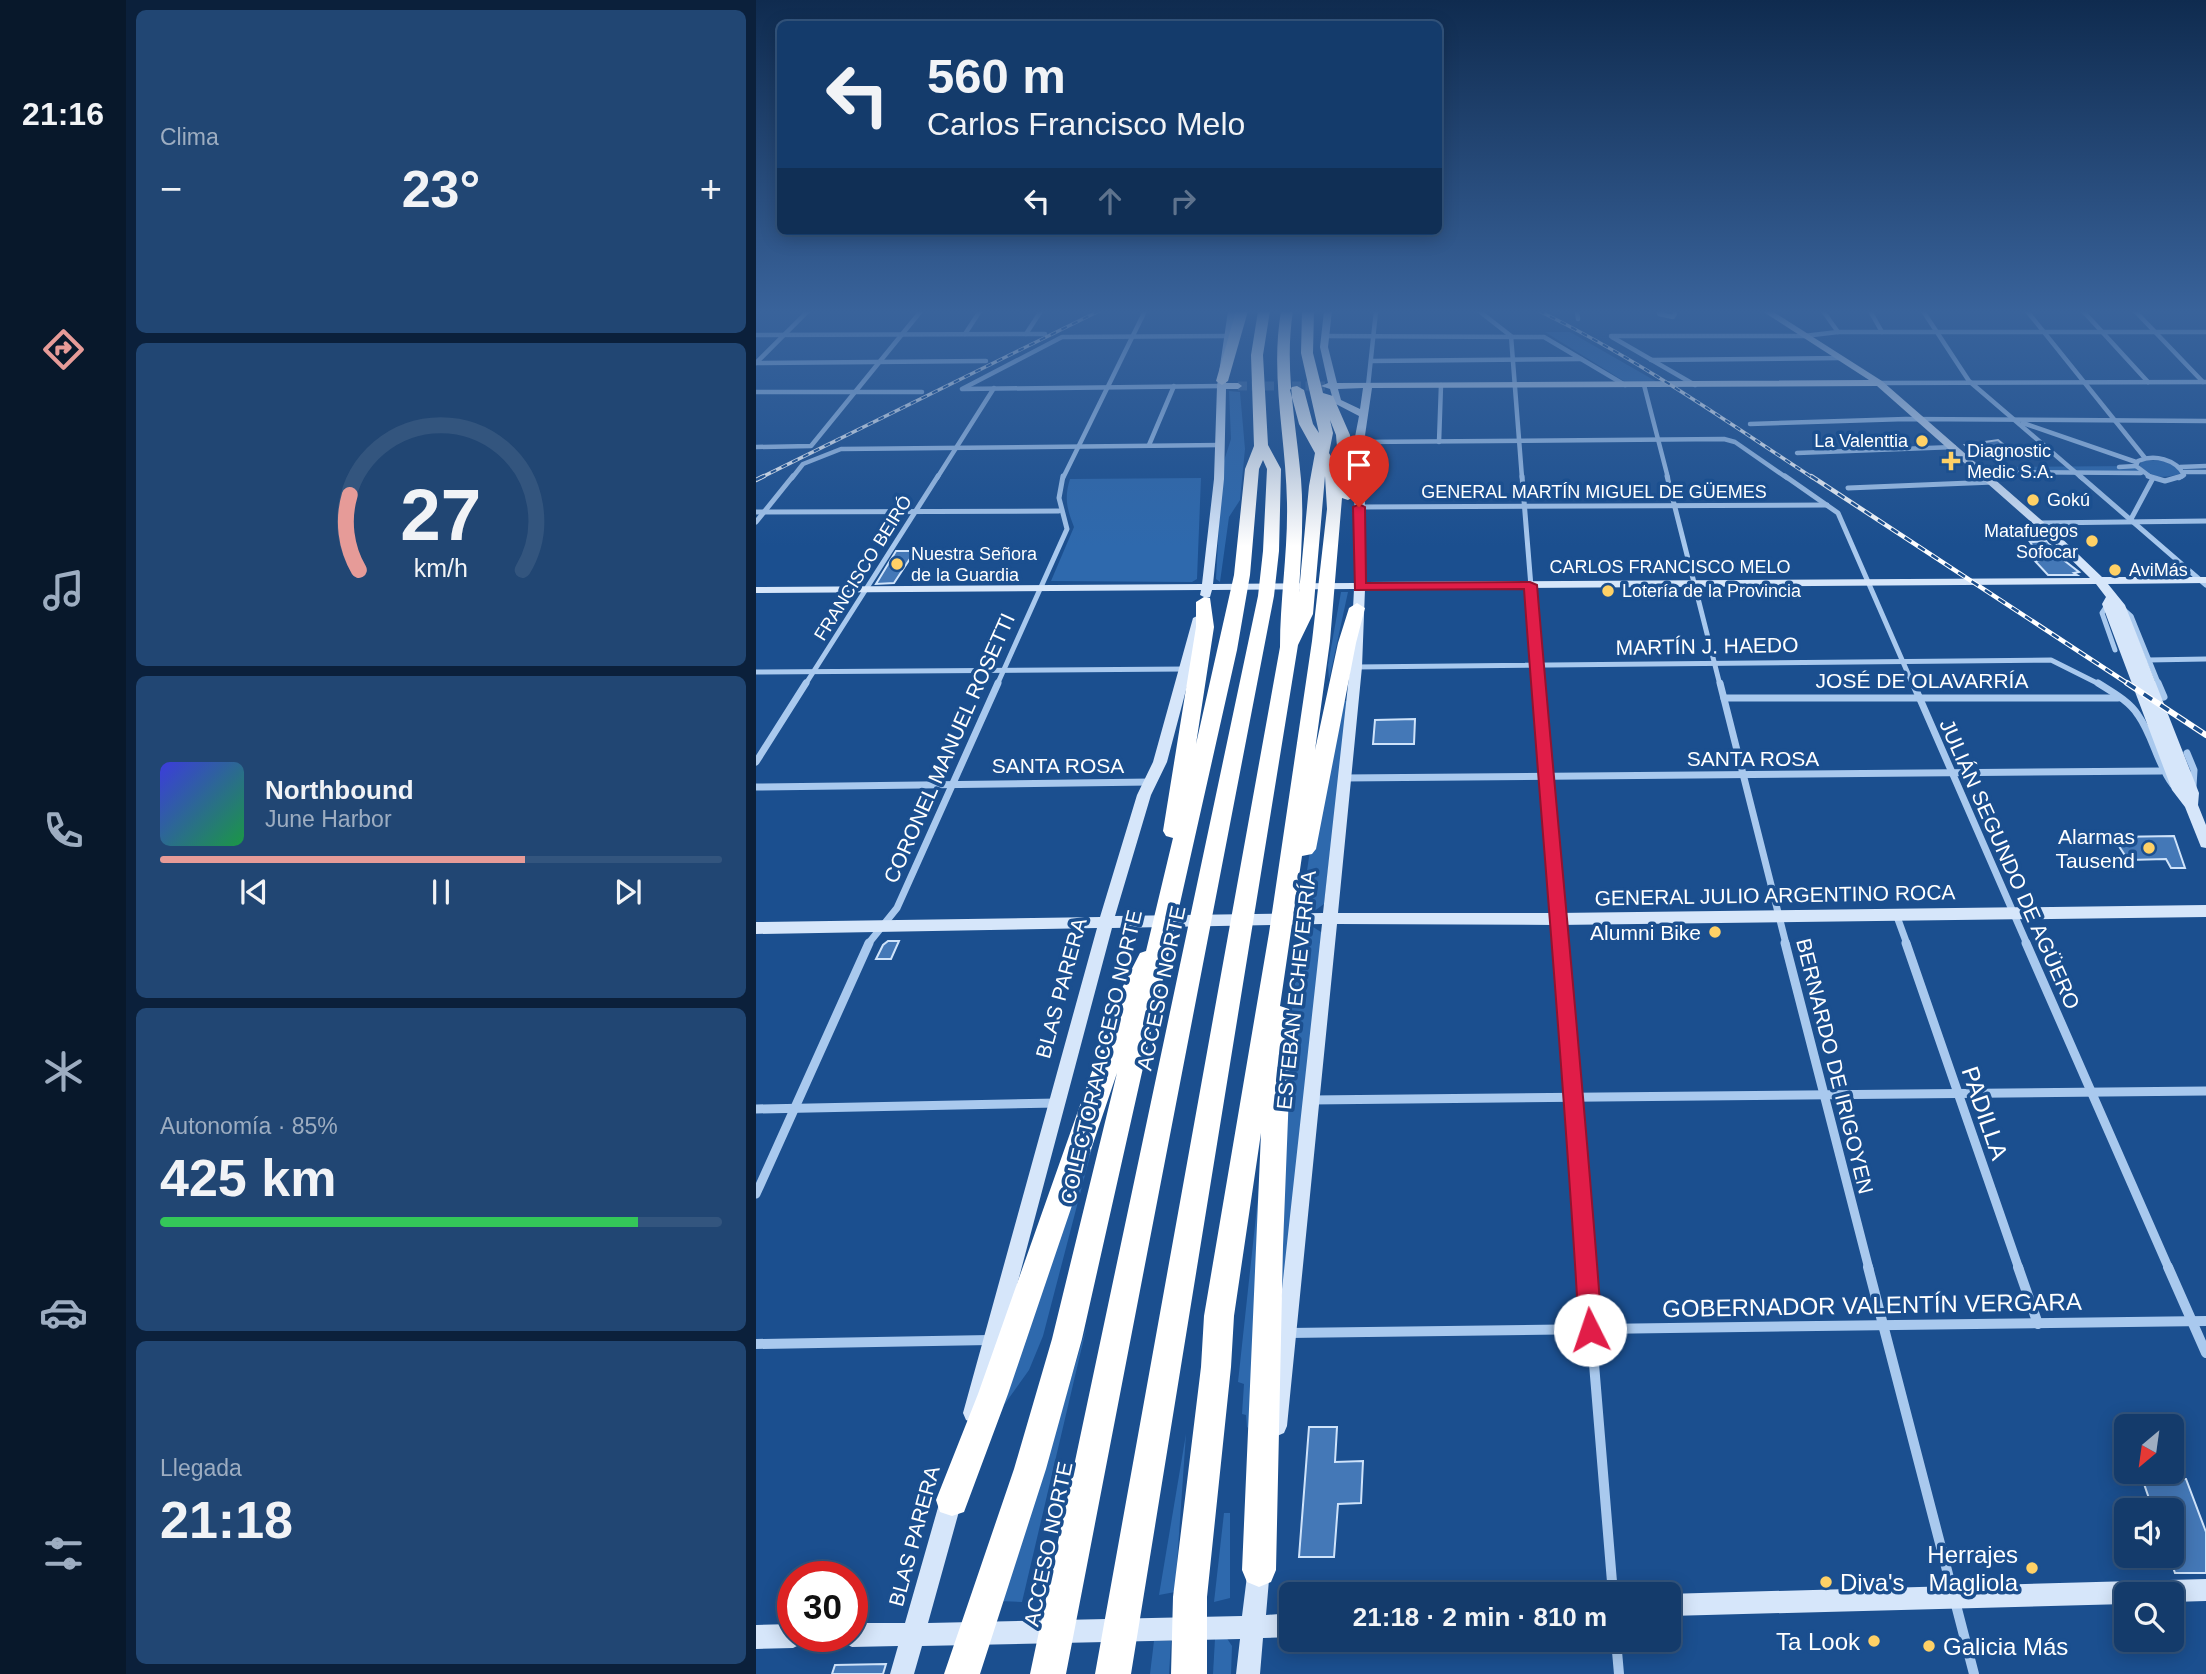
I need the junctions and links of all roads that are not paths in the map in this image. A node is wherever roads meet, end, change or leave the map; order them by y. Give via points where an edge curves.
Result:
1 (993, 389) edge
2 (1105, 389) edge
3 (1173, 389) edge
4 (1222, 389) edge
5 (1258, 389) edge
6 (1285, 389) edge
7 (1298, 389) edge
8 (1323, 389) edge
9 (1325, 389) edge
10 (1328, 389) tunnel mouth
11 (1367, 389) edge
12 (1441, 389) edge
13 (1513, 389) edge
14 (1645, 389) edge
15 (1886, 389) edge
16 (1979, 389) edge
17 (2091, 389) edge
18 (856, 391) junction
19 (756, 392) edge
20 (922, 392) dead end
21 (1362, 414) junction
22 (1922, 420) junction
23 (2016, 421) junction
24 (2117, 421) junction
25 (2206, 421) edge
26 (1750, 425) dead end
27 (1660, 439) junction
28 (1519, 441) junction
29 (1359, 442) junction
30 (1439, 442) junction
31 (1079, 445) junction
32 (1149, 445) junction
33 (1221, 445) junction
34 (1261, 446) junction
35 (756, 447) edge
36 (956, 447) junction
37 (1954, 447) junction
38 (1797, 453) dead end
39 (2146, 458) junction
40 (2136, 464) junction
41 (2206, 466) edge
42 (1980, 469) junction
43 (2070, 469) junction
44 (2182, 469) junction
45 (2206, 472) edge
46 (2141, 473) junction
47 (2153, 478) junction
48 (1995, 482) junction
49 (1848, 488) dead end
50 (1676, 505) junction
51 (1829, 505) junction
52 (1359, 507) junction
53 (1523, 507) junction
54 (915, 511) junction
55 (1059, 511) junction
56 (756, 512) edge
57 (764, 512) junction
58 (2206, 520) edge
59 (756, 522) edge
60 (2130, 522) junction
61 (2039, 523) junction
62 (2101, 581) junction
63 (2205, 582) edge
64 (1696, 583) junction
65 (1868, 584) junction
66 (1530, 585) junction
67 (1354, 587) junction
68 (1040, 588) junction
69 (756, 590) edge
70 (864, 590) junction
71 (1205, 594) junction
72 (2113, 602) junction
73 (1357, 608) junction
74 (1321, 641) junction
75 (1289, 647) junction
76 (2115, 650) dead end
77 (2206, 659) edge
78 (2148, 660) junction
79 (1902, 661) junction
80 (1716, 663) junction
81 (1537, 665) junction
82 (1356, 667) junction
83 (1185, 669) junction
84 (1003, 671) junction
85 (756, 672) edge
86 (814, 672) junction
87 (1918, 697) junction
88 (2164, 697) dead end
89 (1724, 698) junction
90 (2119, 698) junction
91 (2187, 752) dead end
92 (756, 762) edge
93 (2161, 771) junction
94 (1952, 774) junction
95 (1744, 776) junction
96 (1547, 777) junction
97 (1344, 778) junction
98 (1150, 782) junction
99 (952, 783) junction
100 (756, 787) edge
101 (2187, 796) junction
102 (2206, 843) edge
103 (1171, 898) junction
104 (2206, 911) edge
105 (2013, 913) junction
106 (1896, 914) junction
107 (1779, 916) junction
108 (1329, 918) junction
109 (1557, 919) junction
110 (1107, 922) junction
111 (1282, 925) junction
112 (882, 926) junction
113 (756, 928) edge
114 (1163, 930) junction
115 (2091, 1091) junction
116 (2206, 1091) edge
117 (1958, 1093) junction
118 (1824, 1096) junction
119 (1575, 1098) junction
120 (1311, 1100) junction
121 (1058, 1103) junction
122 (756, 1109) edge
123 (795, 1109) junction
124 (756, 1194) edge
125 (2191, 1321) junction
126 (2206, 1321) edge
127 (2038, 1324) junction
128 (1884, 1327) junction
129 (1590, 1330) junction
130 (1288, 1333) junction
131 (991, 1340) junction
132 (756, 1344) edge
133 (2206, 1353) edge
134 (952, 1500) junction
135 (1259, 1570) junction
136 (1612, 1582) edge
137 (2206, 1590) edge
138 (1955, 1597) junction
139 (1681, 1604) edge
140 (1279, 1626) edge
141 (1242, 1628) junction
142 (868, 1635) edge
143 (913, 1635) junction
144 (777, 1636) edge
145 (756, 1637) edge
146 (1617, 1652) edge
147 (902, 1674) edge
148 (962, 1674) edge
149 (1048, 1674) edge
150 (1113, 1674) edge
151 (1189, 1674) edge
152 (1248, 1674) edge
153 (1619, 1674) edge
154 (1975, 1674) edge

1 - 36 street, FRANCISCO BEIRÓ
2 - 31 street, CORONEL MANUEL ROSETTI
3 - 32 street
4 - 33 street, BLAS PARERA
5 - 34 highway, ACCESO NORTE
6 - 75 highway via 1295,502
7 - 74 highway via 1313,438 1332,471 1335,509
8 - 75 highway via 1325,433 1311,563 1304,614
9 - 74 highway via 1343,435 1349,514 1345,552
10 - 21 street via 1339,404
11 - 21 street, ESTEBAN ECHEVERRÍA
12 - 30 street
13 - 28 street
14 - 27 street, BERNARDO DE IRIGOYEN
15 - 22 street
16 - 23 street
17 - 24 street
18 - 19 street
18 - 20 street
18 - 35 street via 811,446
21 - 29 street, ESTEBAN ECHEVERRÍA
22 - 23 street
22 - 26 street
22 - 37 street
23 - 24 street
23 - 40 street
23 - 43 street
24 - 25 street
24 - 39 street
27 - 28 street
27 - 50 street, BERNARDO DE IRIGOYEN
27 - 51 street, JULIÁN SEGUNDO DE AGÜERO via 1735,442
28 - 30 street
28 - 53 street
29 - 30 street
29 - 52 street, ESTEBAN ECHEVERRÍA
31 - 32 street
31 - 36 street
31 - 55 street, CORONEL MANUEL ROSETTI via 1058,491
32 - 33 street
33 - 71 street, BLAS PARERA
34 - 103 highway, COLECTORA ACCESO NORTE via 1252,469 1242,575 1228,650
34 - 149 highway, ACCESO NORTE via 1274,469 1271,551 1262,620
36 - 54 street, FRANCISCO BEIRÓ
36 - 57 street via 841,449 803,464
37 - 38 street
37 - 42 street
39 - 40 street
39 - 44 street via 2168,461
40 - 43 street
40 - 46 street
41 - 44 street
42 - 43 street
42 - 48 street
43 - 46 street
43 - 60 street
44 - 45 street
44 - 47 street via 2182,478 2177,480
46 - 47 street
47 - 60 street
48 - 49 street
48 - 61 street
50 - 51 street, GENERAL MARTÍN MIGUEL DE GÜEMES
50 - 53 street, GENERAL MARTÍN MIGUEL DE GÜEMES
50 - 64 street, BERNARDO DE IRIGOYEN
51 - 65 street, JULIÁN SEGUNDO DE AGÜERO via 1838,513
52 - 53 street, GENERAL MARTÍN MIGUEL DE GÜEMES
52 - 67 street, ESTEBAN ECHEVERRÍA
53 - 66 street
54 - 55 street
54 - 57 street
54 - 70 street, FRANCISCO BEIRÓ
55 - 68 street, CORONEL MANUEL ROSETTI via 1067,529
56 - 57 street
57 - 59 street
58 - 60 street
60 - 61 street
60 - 63 street
61 - 62 street
62 - 63 street, CARLOS FRANCISCO MELO
62 - 65 street, CARLOS FRANCISCO MELO
62 - 72 street
64 - 65 street, CARLOS FRANCISCO MELO
64 - 66 street, CARLOS FRANCISCO MELO
64 - 80 street, BERNARDO DE IRIGOYEN
65 - 79 street, JULIÁN SEGUNDO DE AGÜERO
66 - 67 street, CARLOS FRANCISCO MELO
66 - 81 street
67 - 71 street, CARLOS FRANCISCO MELO via 1220,587
67 - 73 street, ESTEBAN ECHEVERRÍA
68 - 70 street, CARLOS FRANCISCO MELO
68 - 71 street, CARLOS FRANCISCO MELO
68 - 84 street, CORONEL MANUEL ROSETTI
69 - 70 street, CARLOS FRANCISCO MELO
70 - 86 street, FRANCISCO BEIRÓ
71 - 83 street, BLAS PARERA
71 - 103 highway via 1205,626 1171,843
72 - 76 street via 2102,613
72 - 78 street via 2131,616
72 - 101 street
73 - 82 street, ESTEBAN ECHEVERRÍA
73 - 111 highway via 1304,851
74 - 111 highway
75 - 150 highway
77 - 78 street
78 - 88 street
79 - 80 street, MARTÍN J. HAEDO
79 - 87 street, JULIÁN SEGUNDO DE AGÜERO
79 - 90 street, MARTÍN J. HAEDO via 2059,661
80 - 81 street, MARTÍN J. HAEDO
80 - 89 street, BERNARDO DE IRIGOYEN
81 - 82 street, MARTÍN J. HAEDO
81 - 96 street
82 - 97 street, ESTEBAN ECHEVERRÍA
83 - 84 street
83 - 98 street, BLAS PARERA via 1160,762
84 - 86 street
84 - 99 street, CORONEL MANUEL ROSETTI
85 - 86 street
86 - 92 street, FRANCISCO BEIRÓ
87 - 89 street, JOSÉ DE OLAVARRÍA
87 - 90 street, JOSÉ DE OLAVARRÍA
87 - 94 street, JULIÁN SEGUNDO DE AGÜERO
89 - 95 street, BERNARDO DE IRIGOYEN
90 - 93 street via 2140,717
91 - 101 street via 2194,770
93 - 94 street, SANTA ROSA
93 - 101 street
94 - 95 street, SANTA ROSA
94 - 105 street, JULIÁN SEGUNDO DE AGÜERO
95 - 96 street, SANTA ROSA
95 - 107 street, BERNARDO DE IRIGOYEN
96 - 97 street, SANTA ROSA
96 - 109 street
97 - 108 street, ESTEBAN ECHEVERRÍA
98 - 99 street, SANTA ROSA
98 - 110 street, BLAS PARERA
99 - 100 street, SANTA ROSA
99 - 112 street, CORONEL MANUEL ROSETTI via 897,908
101 - 102 street
103 - 114 highway, COLECTORA ACCESO NORTE
104 - 105 street, GENERAL JULIO ARGENTINO ROCA
105 - 106 street, GENERAL JULIO ARGENTINO ROCA
105 - 115 street, JULIÁN SEGUNDO DE AGÜERO
106 - 107 street, GENERAL JULIO ARGENTINO ROCA
106 - 117 street, PADILLA
107 - 109 street, GENERAL JULIO ARGENTINO ROCA
107 - 118 street, BERNARDO DE IRIGOYEN
108 - 109 street, GENERAL JULIO ARGENTINO ROCA
108 - 110 street, GENERAL JULIO ARGENTINO ROCA
108 - 120 street, ESTEBAN ECHEVERRÍA
109 - 119 street
110 - 112 street, GENERAL JULIO ARGENTINO ROCA
110 - 121 street, BLAS PARERA
111 - 135 highway
111 - 151 highway via 1219,1316 1190,1597
112 - 113 street, GENERAL JULIO ARGENTINO ROCA
112 - 123 street, CORONEL MANUEL ROSETTI via 869,943
114 - 134 highway via 1132,992 998,1381
114 - 148 highway, COLECTORA ACCESO NORTE via 1067,1339 1030,1469
115 - 116 street
115 - 117 street
115 - 125 street, JULIÁN SEGUNDO DE AGÜERO
117 - 118 street
117 - 127 street, PADILLA
118 - 119 street
118 - 128 street, BERNARDO DE IRIGOYEN
119 - 120 street
119 - 129 street
120 - 130 street, ESTEBAN ECHEVERRÍA
121 - 123 street
121 - 131 street, BLAS PARERA
122 - 123 street
123 - 124 street, CORONEL MANUEL ROSETTI
125 - 126 street, GOBERNADOR VALENTÍN VERGARA
125 - 127 street, GOBERNADOR VALENTÍN VERGARA
125 - 133 street, JULIÁN SEGUNDO DE AGÜERO
127 - 128 street, GOBERNADOR VALENTÍN VERGARA
128 - 129 street, GOBERNADOR VALENTÍN VERGARA
128 - 138 street, BERNARDO DE IRIGOYEN
129 - 130 street, GOBERNADOR VALENTÍN VERGARA
129 - 136 street
130 - 135 street, ESTEBAN ECHEVERRÍA
131 - 132 street
131 - 134 street, BLAS PARERA
134 - 143 street, BLAS PARERA
135 - 141 street, ESTEBAN ECHEVERRÍA
137 - 138 street
138 - 139 street
138 - 154 street, BERNARDO DE IRIGOYEN
140 - 141 street
141 - 143 street
141 - 152 street, ESTEBAN ECHEVERRÍA
142 - 143 street
143 - 147 street, BLAS PARERA
144 - 145 street
146 - 153 street

